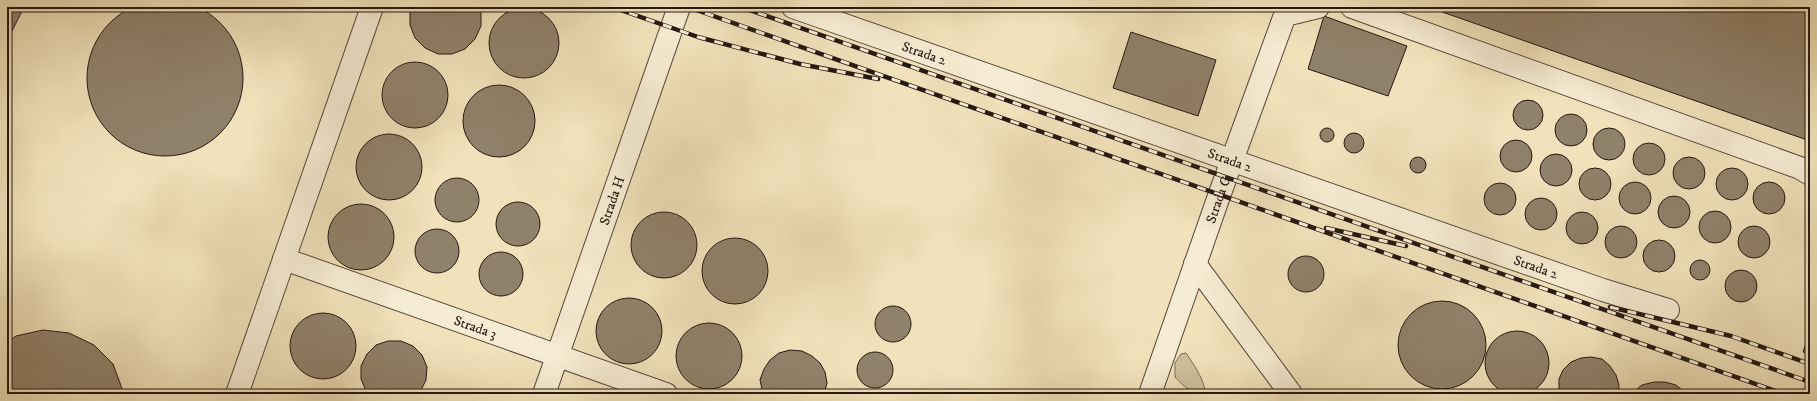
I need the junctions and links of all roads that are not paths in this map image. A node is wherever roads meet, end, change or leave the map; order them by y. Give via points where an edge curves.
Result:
1 (372, 7) edge
2 (679, 7) edge
3 (794, 7) edge
4 (1318, 7) edge
5 (1352, 7) edge
6 (1232, 160) junction
7 (1810, 174) edge
8 (284, 259) junction
9 (1195, 264) junction
10 (1668, 310) dead end
11 (558, 356) junction
12 (237, 394) edge
13 (544, 394) edge
14 (666, 394) edge
15 (1150, 394) edge
16 (1291, 394) edge

1 - 8 lane
2 - 11 lane, Strada H
3 - 6 lane, Strada 2
4 - 6 lane, Strada G via 1285,15
5 - 7 lane via 1800,168
6 - 9 lane, Strada G
6 - 10 lane, Strada 2 via 1603,290
8 - 11 lane, Strada 3
8 - 12 lane
9 - 15 lane, Strada G
9 - 16 lane
11 - 13 lane, Strada H
11 - 14 lane, Strada 3

